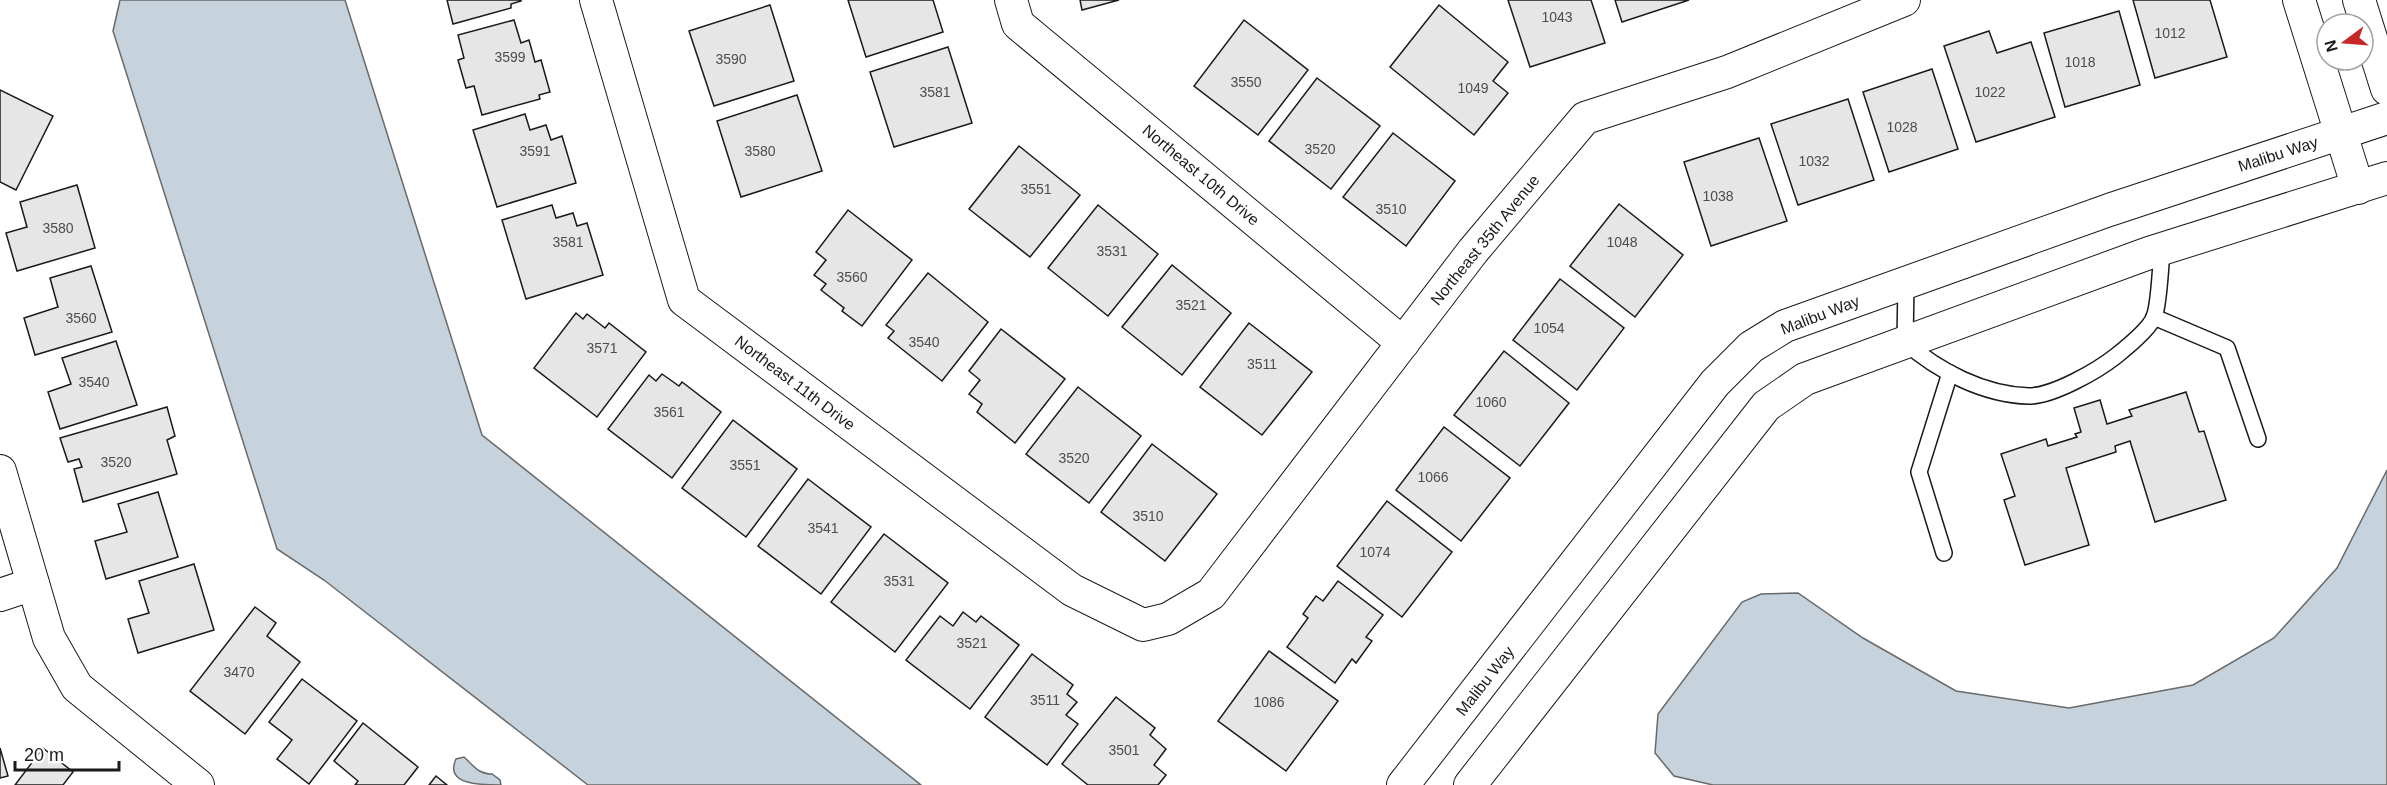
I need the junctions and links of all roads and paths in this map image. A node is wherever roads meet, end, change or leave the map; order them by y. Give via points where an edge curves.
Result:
1 (596, 0) edge
2 (1011, 0) edge
3 (1904, 0) edge
4 (2298, 0) edge
5 (2359, 0) edge
6 (2387, 89) edge
7 (2387, 117) edge
8 (2341, 133) junction
9 (2387, 178) edge
10 (2358, 188) junction
11 (2162, 248) junction
12 (1906, 282) junction
13 (2154, 317) junction
14 (1905, 342) junction
15 (1403, 343) junction
16 (1950, 373) junction
17 (2258, 439) dead end
18 (0, 471) edge
19 (1944, 553) dead end
20 (33, 584) junction
21 (0, 595) edge
22 (1168, 619) joint
23 (198, 785) edge
24 (1403, 785) edge
25 (1470, 785) edge

1 - 22 street, Northeast 11th Drive via 684,300 1072,590 1143,625
2 - 15 street, Northeast 10th Drive via 1018,24
3 - 15 street, Northeast 35th Avenue via 1727,72 1585,118 1473,251
4 - 8 street
5 - 6 street
7 - 8 street, Malibu Way
8 - 10 street
8 - 12 street, Malibu Way
9 - 10 street
10 - 11 street
11 - 13 lane
11 - 14 street
12 - 14 lane
12 - 24 street, Malibu Way via 1785,326 1751,347 1715,383
13 - 16 lane via 2131,344 2098,370 2031,396 1995,391
13 - 17 lane via 2227,348
14 - 16 lane
14 - 25 street via 1805,379 1766,406
15 - 22 street, Northeast 35th Avenue via 1211,594
16 - 19 lane via 1919,472
18 - 20 street
20 - 21 street
20 - 23 street via 49,638 77,687

